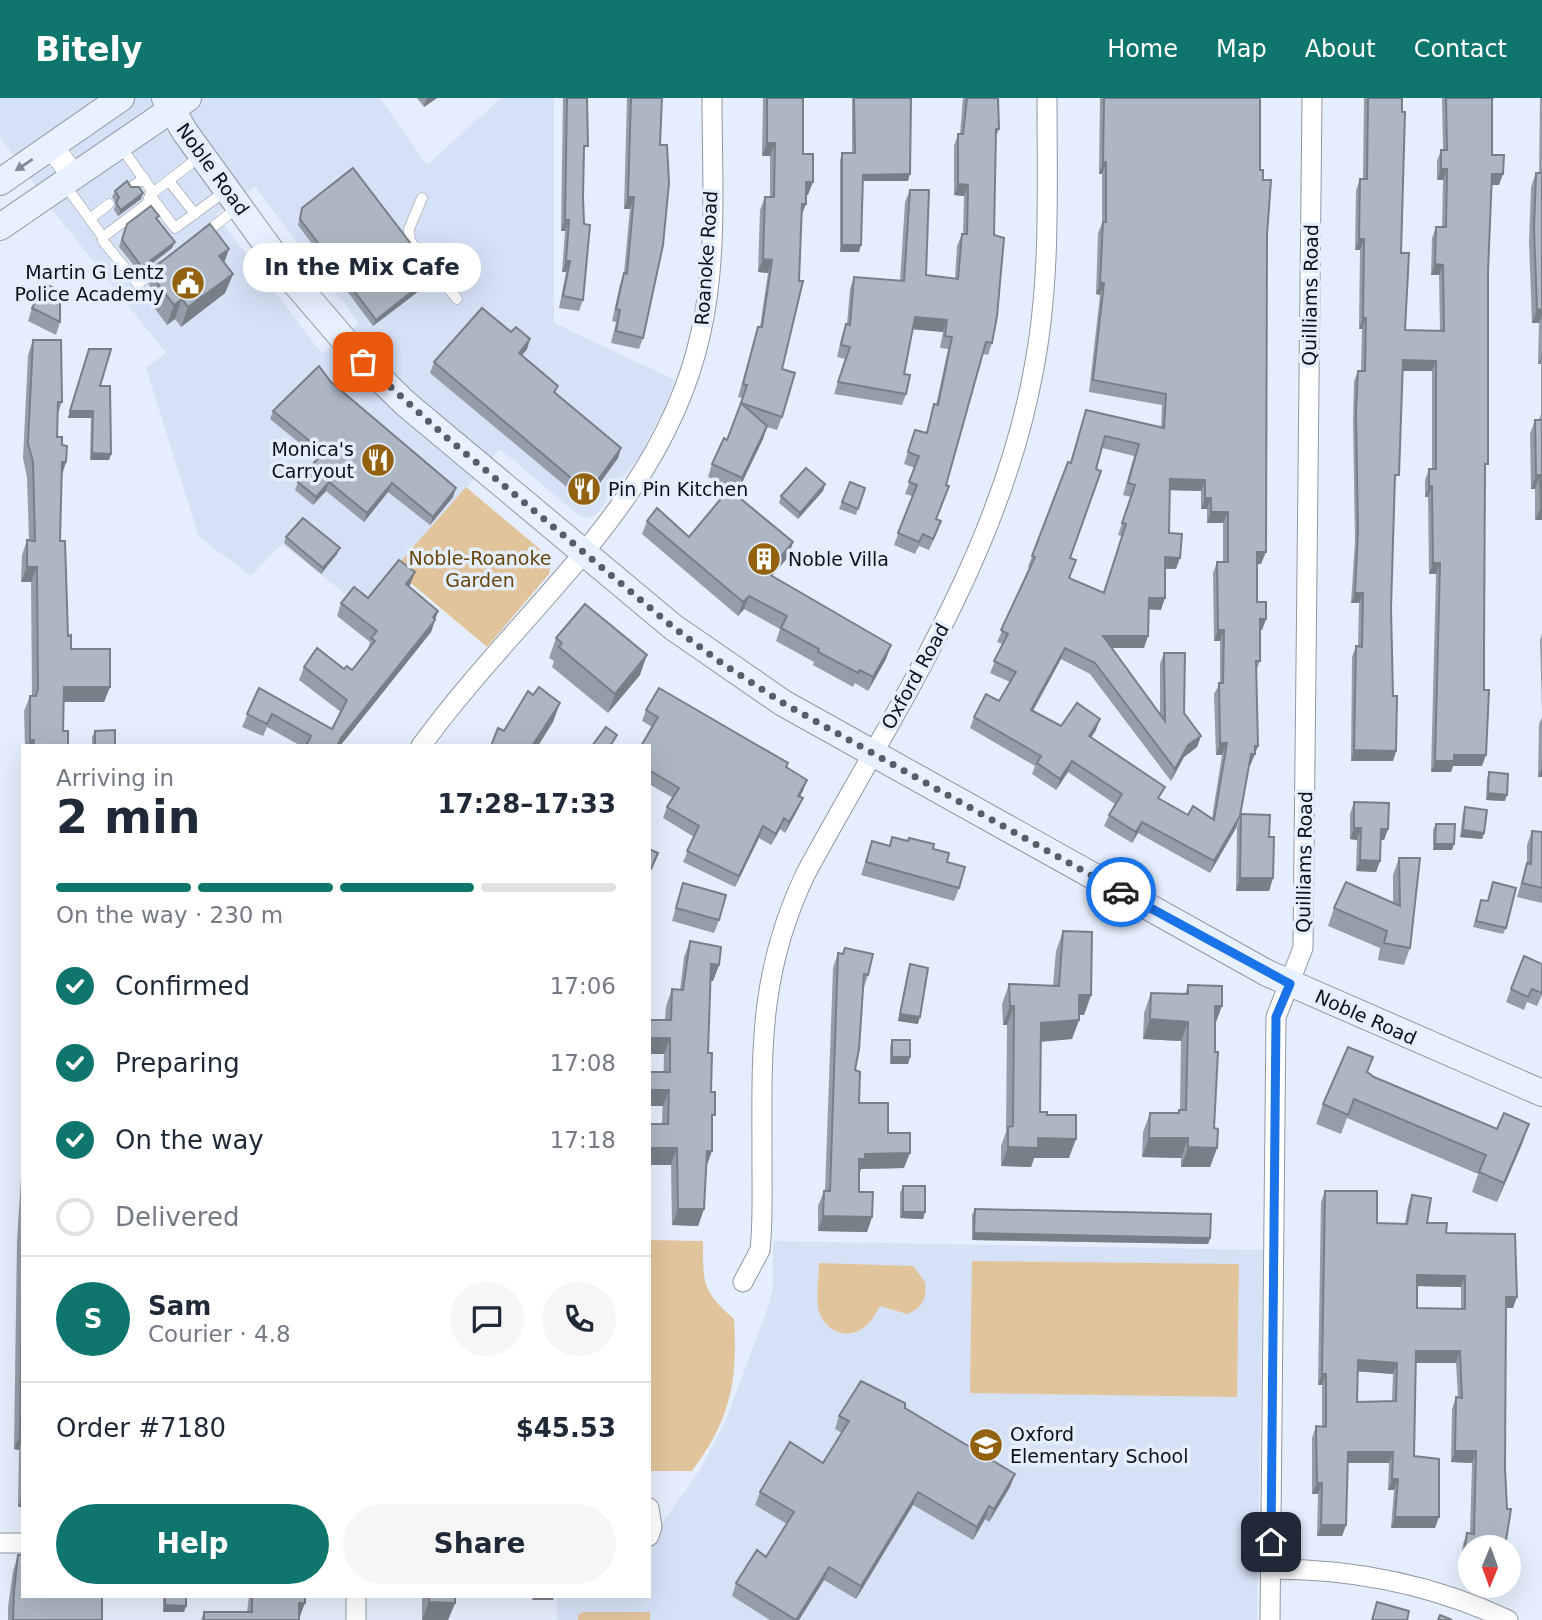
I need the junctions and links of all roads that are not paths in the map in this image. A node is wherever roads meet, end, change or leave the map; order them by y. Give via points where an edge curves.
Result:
1 (121, 98) edge
2 (712, 98) edge
3 (1047, 98) edge
4 (1312, 98) edge
5 (174, 102) edge
6 (118, 144) junction
7 (51, 146) junction
8 (203, 155) junction
9 (144, 178) junction
10 (68, 179) junction
11 (169, 181) junction
12 (0, 182) edge
13 (132, 187) edge
14 (152, 194) junction
15 (234, 198) junction
16 (422, 198) dead end
17 (109, 204) dead end
18 (195, 214) junction
19 (91, 218) junction
20 (0, 227) edge
21 (103, 237) junction
22 (197, 239) edge
23 (167, 262) edge
24 (457, 299) dead end
25 (583, 551) junction
26 (423, 744) edge
27 (872, 753) junction
28 (1290, 984) junction
29 (1542, 1093) edge
30 (743, 1282) dead end
31 (0, 1543) edge
32 (21, 1544) edge
33 (1270, 1569) junction
34 (356, 1598) edge
35 (356, 1620) edge
36 (1270, 1620) edge
37 (1508, 1620) edge

1 - 7 main road
2 - 25 street, Roanoke Road via 709,271 694,362 652,460
3 - 27 street, Oxford Road via 1044,298 1034,371 1016,447 992,519 960,592
4 - 28 street, Quilliams Road via 1303,948
5 - 6 main road
5 - 8 main road, Noble Road
6 - 9 lane
6 - 10 main road
7 - 10 street
7 -> 12 main road
8 - 11 lane
8 - 15 main road, Noble Road
9 - 13 lane
9 - 14 lane
10 - 19 lane
10 - 20 main road
11 - 14 lane
11 - 18 lane
14 - 18 lane via 175,229
14 - 21 lane via 147,204
15 - 18 lane
15 - 22 lane
15 - 25 main road, Noble Road via 319,313 383,383
16 - 24 lane via 409,229 410,241
17 - 19 lane
19 - 21 lane
21 - 23 lane via 138,284
25 - 26 street, Roanoke Road
25 - 27 main road, Noble Road via 723,664
27 - 28 main road, Noble Road
27 - 30 street, Oxford Road via 799,887 773,960 764,1034 760,1250
28 - 29 main road, Noble Road
28 - 33 street, Quilliams Road via 1276,1017
31 - 32 street
33 - 36 street, Quilliams Road
33 - 37 street via 1395,1580 1440,1592
34 - 35 street

